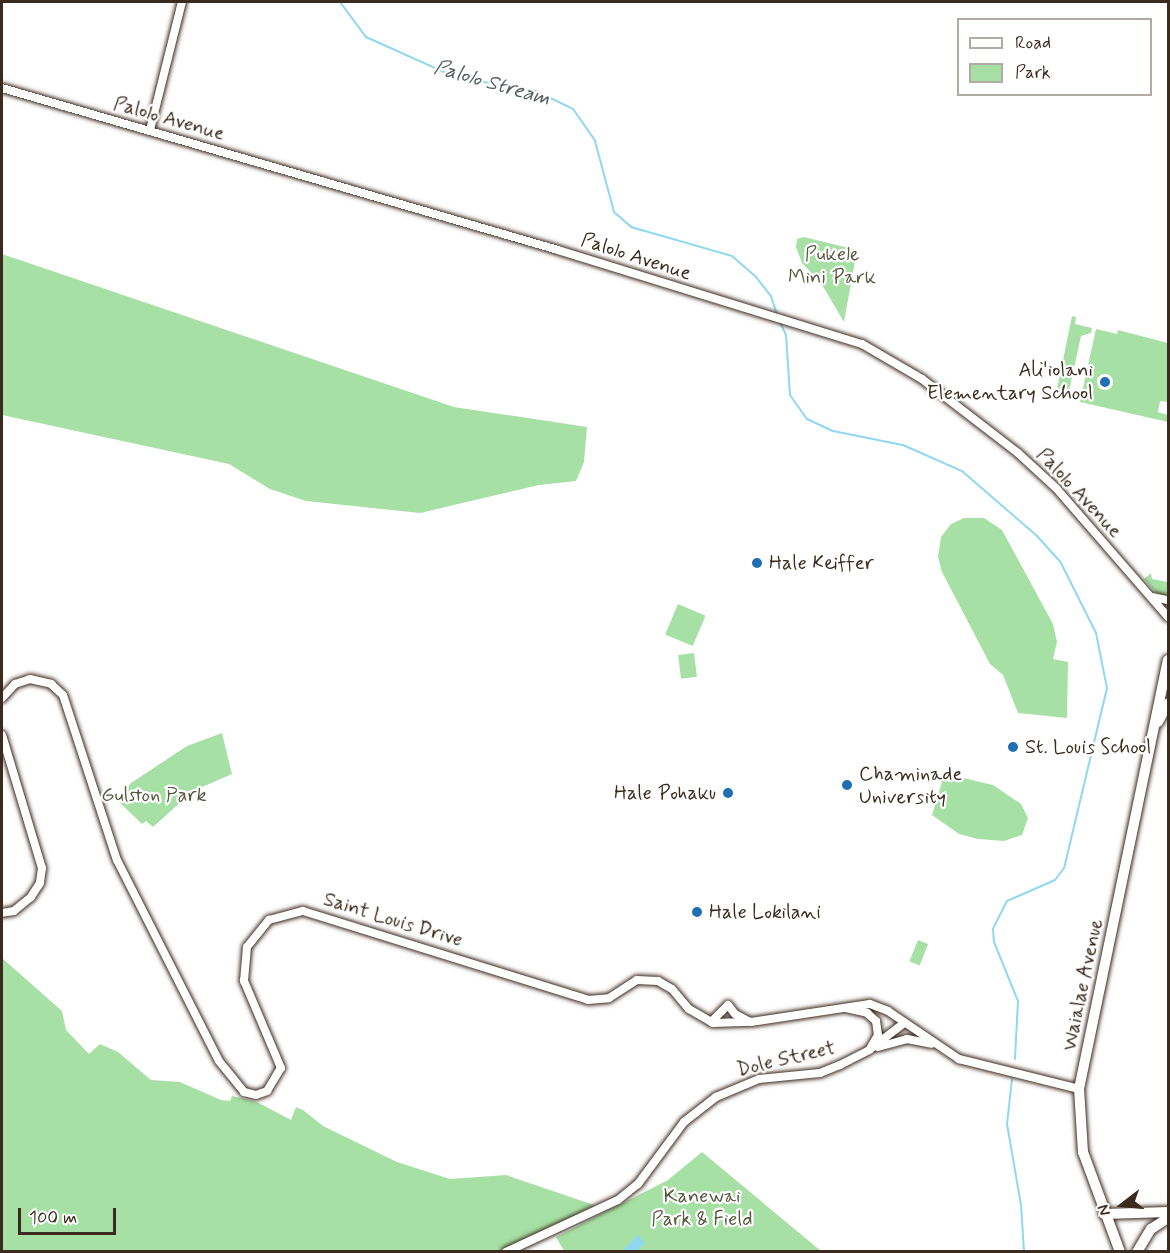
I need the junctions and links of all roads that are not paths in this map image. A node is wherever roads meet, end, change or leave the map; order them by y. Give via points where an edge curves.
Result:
1 (182, 2) edge
2 (2, 88) edge
3 (150, 130) junction
4 (1147, 594) junction
5 (1168, 600) edge
6 (1168, 617) edge
7 (1168, 660) edge
8 (2, 698) edge
9 (1168, 703) edge
10 (1158, 722) junction
11 (2, 735) edge
12 (2, 912) edge
13 (839, 1007) junction
14 (711, 1022) junction
15 (751, 1022) junction
16 (904, 1023) junction
17 (936, 1045) junction
18 (869, 1050) junction
19 (1079, 1089) junction
20 (1168, 1212) edge
21 (1104, 1214) junction
22 (1168, 1218) edge
23 (506, 1251) edge
24 (1120, 1251) edge
25 (1137, 1251) edge

1 - 3 street
2 - 3 street, Palolo Avenue
3 - 4 street, Palolo Avenue via 843,336 886,356 954,402 1056,488
4 - 5 street
4 - 6 street, Palolo Avenue
7 - 10 main road, Waialae Avenue
8 - 14 street, Saint Louis Drive via 15,684 30,679 51,684 63,695 117,860 219,1061 244,1092 256,1095 267,1090 281,1068 247,990 245,955 262,926 294,911 320,914 588,1000 605,999 637,980 658,981 672,989 689,1009
9 - 10 main road, Waialae Avenue
10 - 19 main road, Waialae Avenue
11 - 12 street via 42,868 31,897 14,910
13 - 15 street
13 - 16 street via 879,1007
13 - 18 street via 867,1013 876,1021 878,1035
14 - 15 street
14 - 15 street via 728,1005 738,1017
16 - 17 street
16 - 18 street, Dole Street
17 - 18 street via 907,1039
17 - 19 street via 969,1063
18 - 23 street, Dole Street via 820,1072 759,1079 716,1097 684,1122 638,1184 618,1200
19 - 21 main road, Waialae Avenue via 1082,1144
20 - 21 main road
21 - 24 main road, Waialae Avenue
22 - 25 main road via 1151,1229

